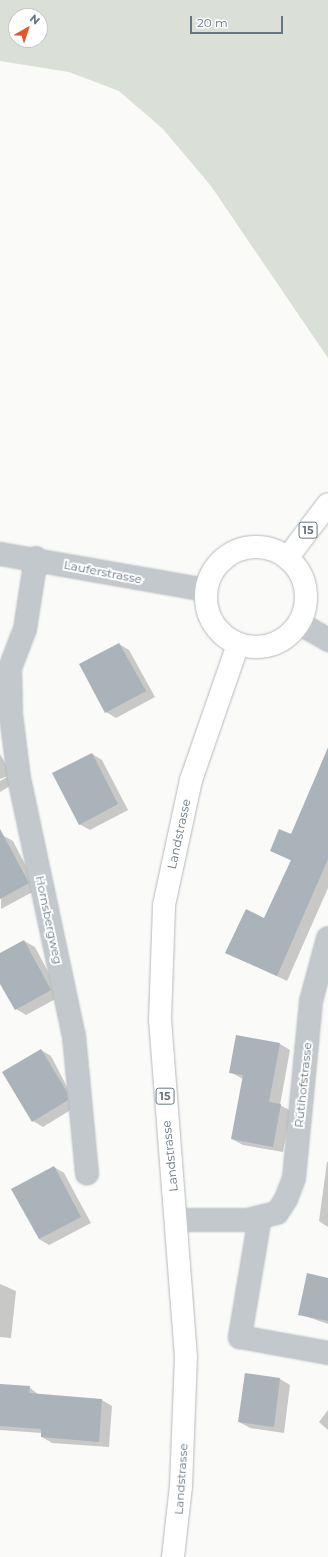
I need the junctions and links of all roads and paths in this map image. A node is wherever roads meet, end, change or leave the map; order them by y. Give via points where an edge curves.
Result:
1 (328, 504) edge
2 (0, 554) edge
3 (288, 557) junction
4 (36, 558) junction
5 (206, 590) junction
6 (299, 623) junction
7 (328, 640) edge
8 (238, 644) junction
9 (5, 670) edge
10 (328, 938) edge
11 (87, 1173) dead end
12 (260, 1217) junction
13 (176, 1220) junction
14 (328, 1354) edge
15 (173, 1557) edge

1 - 3 main road, 15
2 - 4 street, Lauferstrasse
3 - 5 main road via 264,547 235,551 217,565
3 - 6 main road via 300,572 306,592
4 - 5 street, Lauferstrasse
4 - 9 street, Hornsbergweg via 25,629
5 - 8 main road via 210,617 224,635
6 - 7 street
6 - 8 main road via 288,636 270,645
8 - 13 main road, Landstrasse / 15 via 191,780 164,905 160,1020
9 - 11 street, Hornsbergweg via 19,778 74,1036
10 - 12 street, Rütihofstrasse via 311,1001 294,1178 277,1213
12 - 13 street, Rütihofstrasse
12 - 14 street via 240,1338
13 - 15 main road, Landstrasse / 15 via 186,1398

